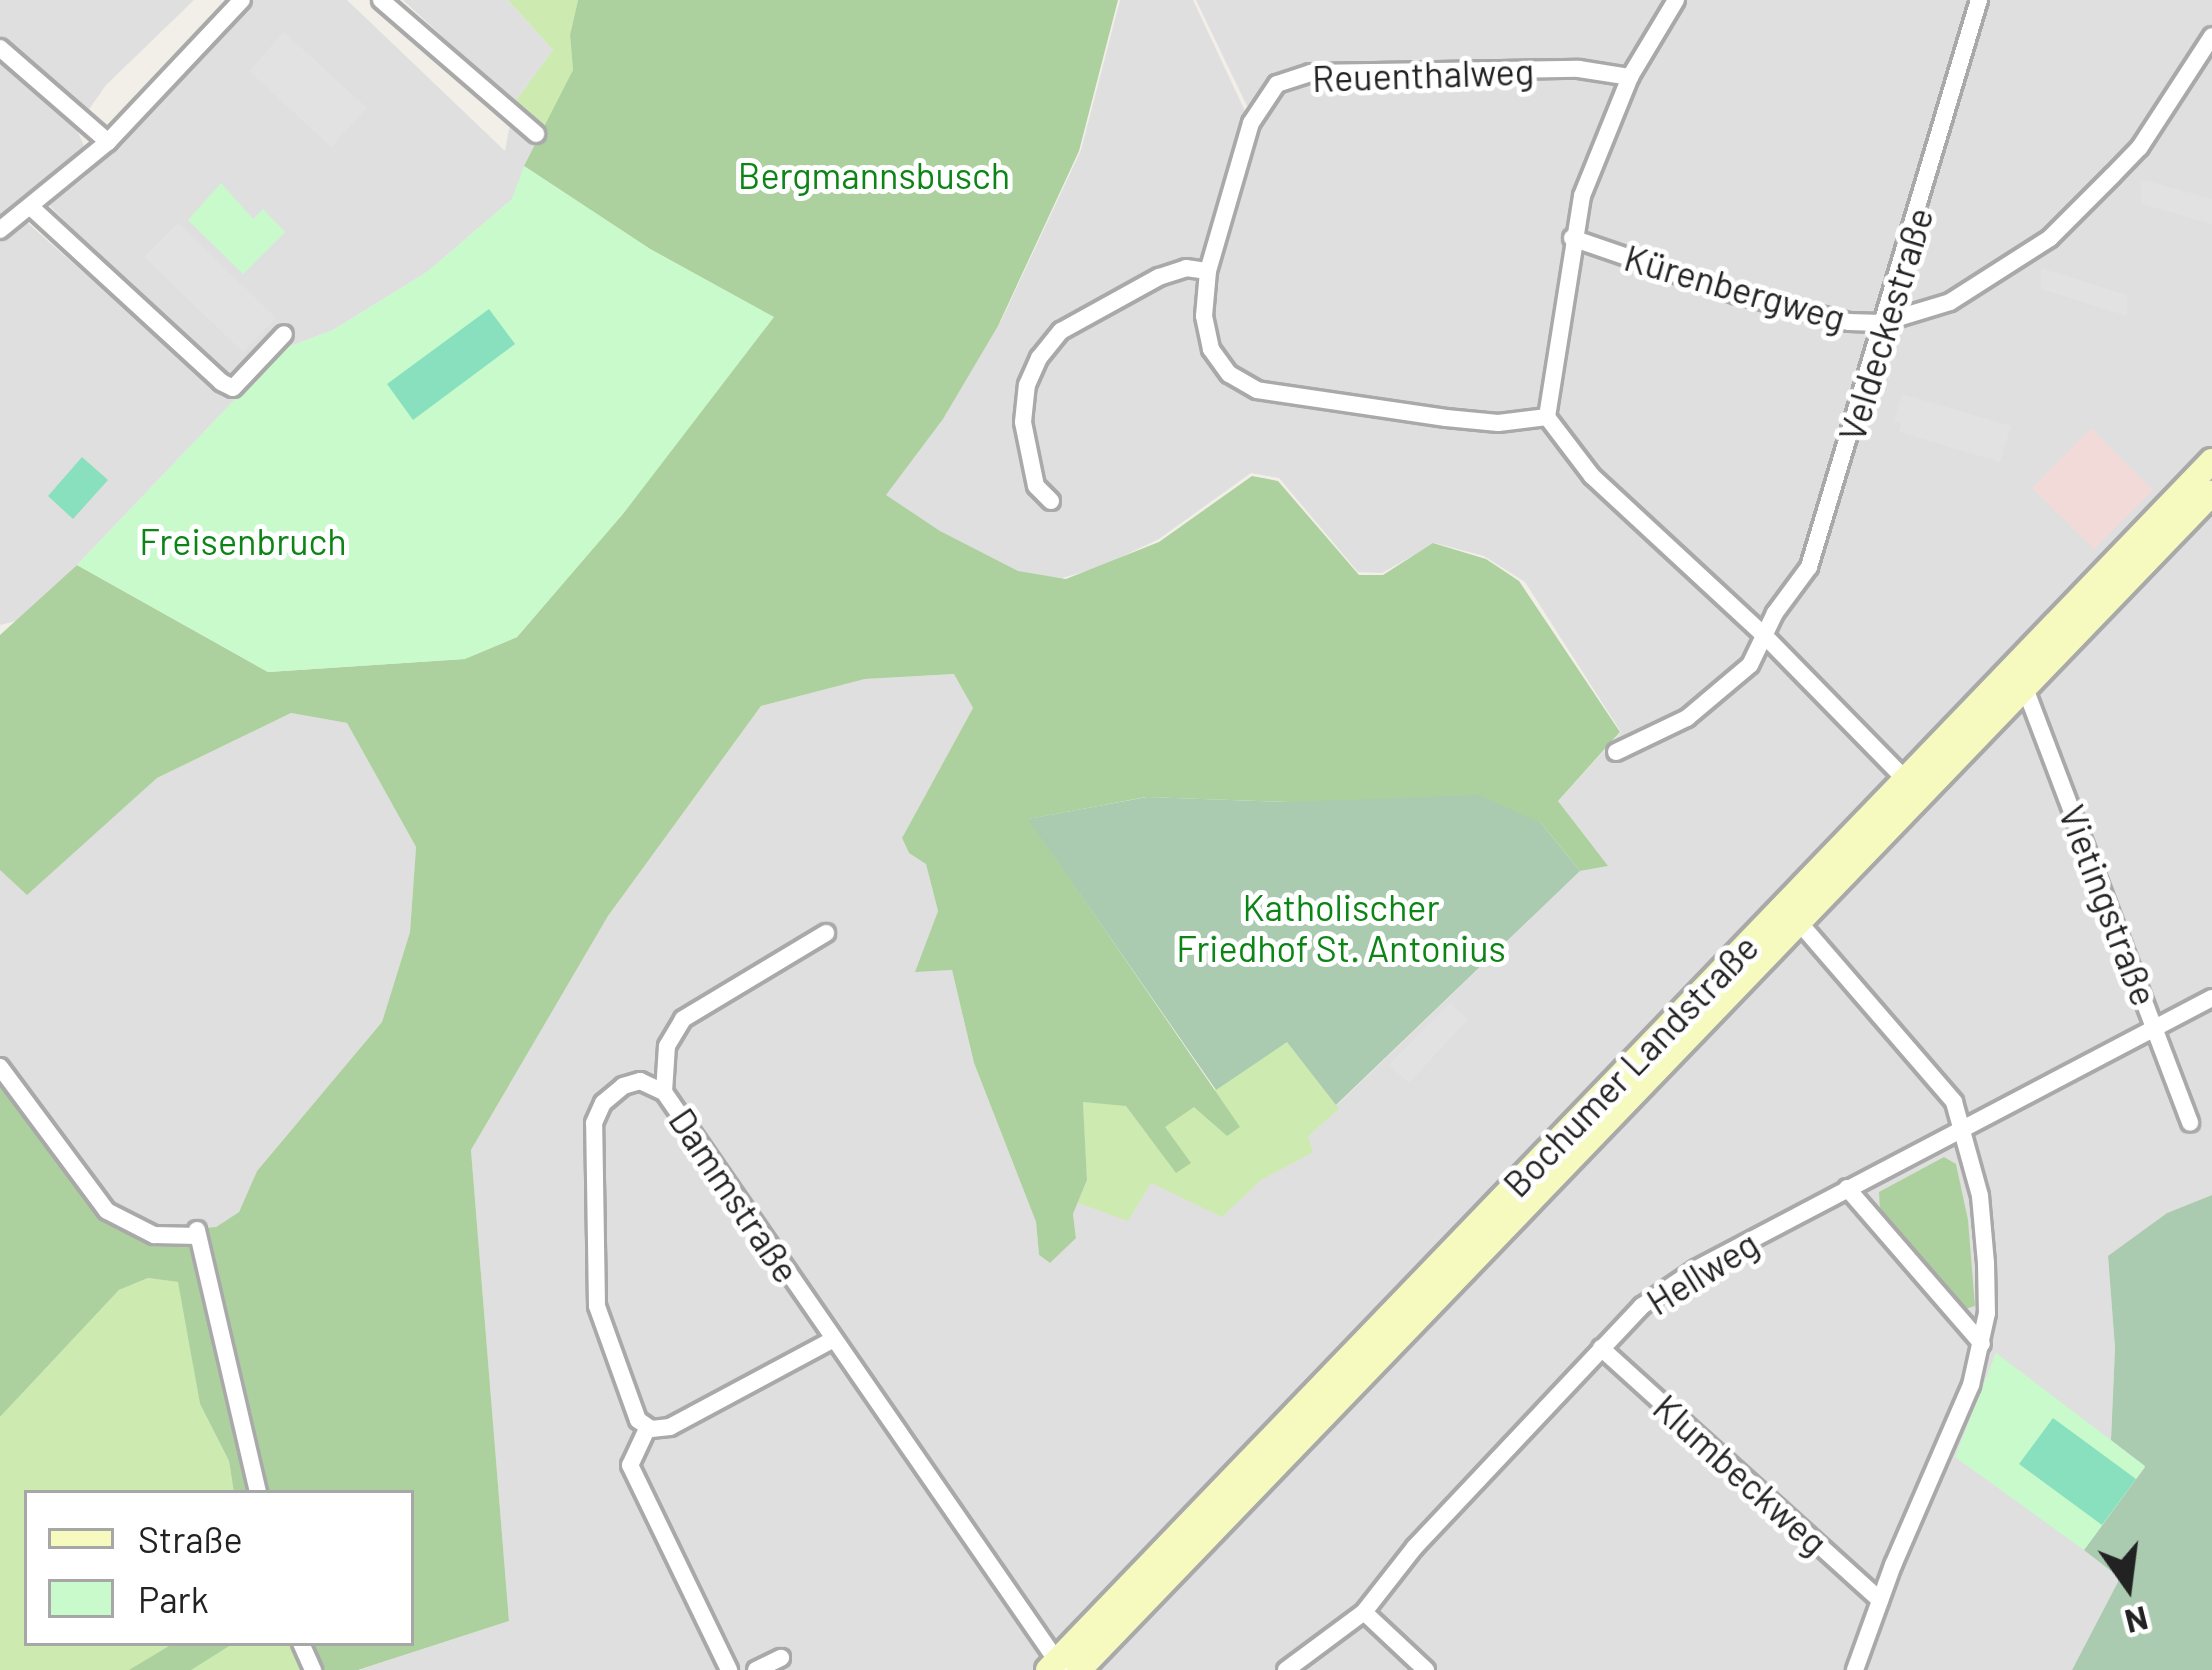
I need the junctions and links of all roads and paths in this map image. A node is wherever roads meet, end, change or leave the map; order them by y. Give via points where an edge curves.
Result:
1 (242, 0) edge
2 (381, 0) edge
3 (1676, 0) edge
4 (1979, 0) edge
5 (2212, 36) edge
6 (0, 48) edge
7 (1630, 77) junction
8 (536, 134) dead end
9 (108, 142) junction
10 (32, 208) junction
11 (0, 230) edge
12 (1572, 238) junction
13 (1208, 271) junction
14 (1881, 322) junction
15 (284, 334) dead end
16 (1547, 417) junction
17 (2212, 461) edge
18 (2212, 493) edge
19 (1051, 501) dead end
20 (1764, 635) junction
21 (2025, 688) junction
22 (1616, 752) dead end
23 (1905, 779) junction
24 (1791, 914) junction
25 (826, 933) dead end
26 (2212, 998) edge
27 (2156, 1027) junction
28 (0, 1067) edge
29 (664, 1092) junction
30 (2189, 1123) dead end
31 (1963, 1126) junction
32 (1847, 1188) junction
33 (834, 1339) junction
34 (1982, 1344) junction
35 (1601, 1348) junction
36 (647, 1429) junction
37 (257, 1490) edge
38 (1880, 1600) junction
39 (1364, 1612) junction
40 (781, 1658) dead end
41 (1062, 1667) edge
42 (729, 1670) edge
43 (756, 1670) edge
44 (1286, 1670) edge
45 (1426, 1670) edge
46 (1855, 1670) edge

1 - 9 street
2 - 8 street
3 - 7 street
4 - 14 street, Veldeckestraße
5 - 14 street, Kürenbergweg via 2140,147 2050,238 1950,302
6 - 9 street
7 - 12 street
7 - 13 street, Reuenthalweg via 1579,69 1310,73 1277,84 1251,123
9 - 10 street
10 - 11 street
10 - 15 street via 220,382 233,388
12 - 14 street, Kürenbergweg via 1738,295
12 - 16 street
13 - 16 street, Reuenthalweg via 1211,349 1229,374 1257,390 1498,423
13 - 19 street via 1160,277 1061,332 1039,358 1023,422 1036,486
14 - 20 street, Veldeckestraße via 1819,542
16 - 20 street via 1592,476
17 - 23 main road, Bochumer Landstraße
18 - 21 main road, Bochumer Landstraße
20 - 22 street, Veldeckestraße via 1750,665 1687,718
20 - 23 street
21 - 24 main road, Bochumer Landstraße
21 - 27 street, Vietingstraße
23 - 24 main road, Bochumer Landstraße
24 - 31 street via 1938,1078
24 - 41 main road, Bochumer Landstraße
25 - 29 street via 683,1019 667,1046
26 - 27 street, Hellweg
27 - 30 street, Vietingstraße
27 - 31 street, Hellweg
28 - 37 street via 106,1211 154,1235 198,1234
29 - 33 street, Dammstraße
29 - 36 street, Dammstraße via 640,1081 623,1086 594,1123 600,1325
31 - 32 street, Hellweg
31 - 34 street via 1986,1263
32 - 34 street
32 - 35 street, Hellweg via 1696,1269 1642,1306
33 - 36 street via 670,1427
33 - 41 street, Dammstraße
34 - 38 street
35 - 38 street, Klumbeckweg
35 - 39 street, Hellweg
36 - 42 street via 630,1465
38 - 46 street
39 - 44 street, Hellweg
39 - 45 street
40 - 43 street

